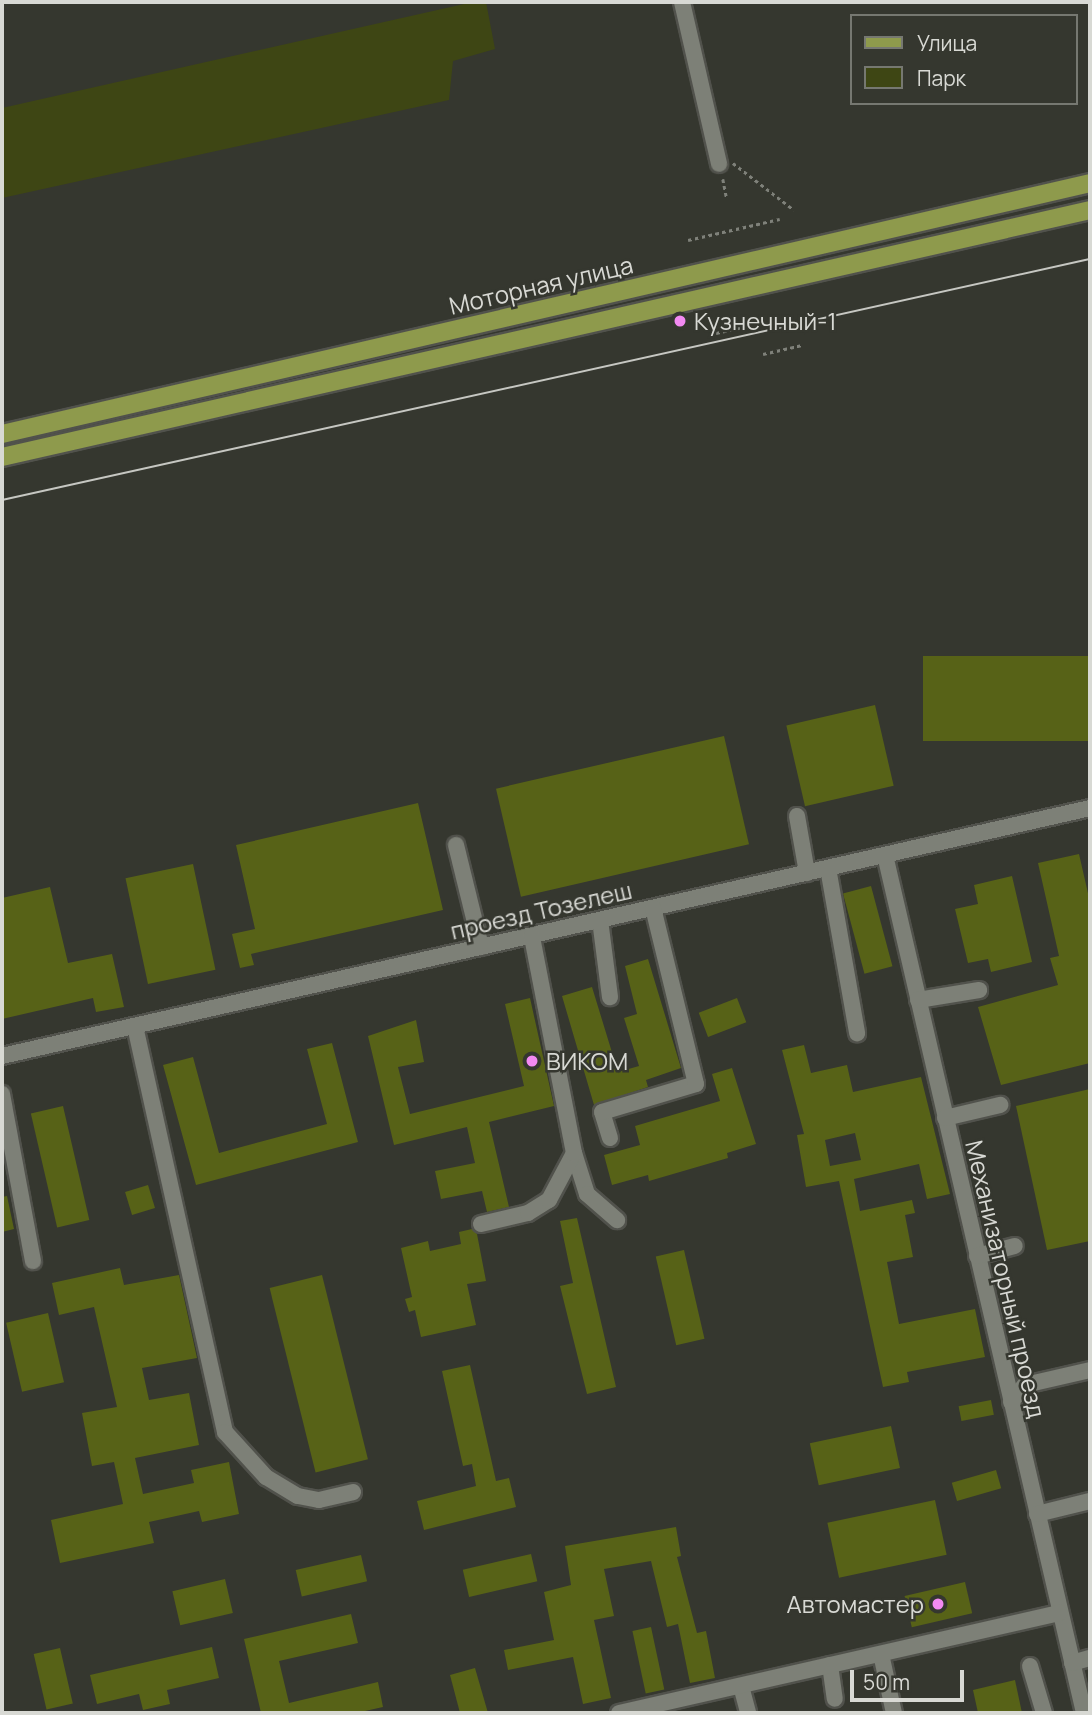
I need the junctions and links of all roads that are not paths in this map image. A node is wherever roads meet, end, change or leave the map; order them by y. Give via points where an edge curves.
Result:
1 (682, 2) edge
2 (718, 157) road end
3 (1090, 183) edge
4 (1090, 210) edge
5 (263, 374) junction
6 (269, 397) junction
7 (2, 434) edge
8 (2, 457) edge
9 (1090, 808) edge
10 (797, 816) dead end
11 (456, 845) dead end
12 (885, 855) junction
13 (828, 868) junction
14 (807, 873) junction
15 (653, 908) junction
16 (600, 920) junction
17 (532, 936) junction
18 (481, 947) junction
19 (979, 990) dead end
20 (610, 997) dead end
21 (918, 1000) junction
22 (135, 1026) junction
23 (857, 1032) dead end
24 (2, 1056) edge
25 (2, 1094) edge
26 (1000, 1105) dead end
27 (945, 1118) junction
28 (610, 1138) dead end
29 (574, 1153) junction
30 (617, 1220) dead end
31 (481, 1224) dead end
32 (1015, 1246) dead end
33 (977, 1256) junction
34 (33, 1261) dead end
35 (1090, 1370) edge
36 (1011, 1402) junction
37 (353, 1492) dead end
38 (1090, 1501) edge
39 (1037, 1514) junction
40 (1060, 1614) junction
41 (881, 1654) junction
42 (1090, 1658) edge
43 (1072, 1663) junction
44 (830, 1665) junction
45 (1030, 1666) dead end
46 (741, 1686) junction
47 (835, 1699) dead end
48 (619, 1713) edge
49 (748, 1713) edge
50 (894, 1713) edge
51 (1044, 1713) edge
52 (1082, 1713) edge

1 - 2 street
3 - 5 main road, Моторная улица
4 - 6 main road, Моторная улица
5 - 6 main road
5 - 7 main road, Моторная улица
6 - 8 main road, Моторная улица
9 - 12 street, проезд Тозелеш
10 - 14 street
11 - 18 street
12 - 13 street, проезд Тозелеш
12 - 21 street, Механизаторный проезд
13 - 14 street, проезд Тозелеш
13 - 23 street
14 - 15 street, проезд Тозелеш
15 - 16 street, проезд Тозелеш
15 - 28 street via 696,1084 602,1112
16 - 17 street, проезд Тозелеш
16 - 20 street
17 - 18 street, проезд Тозелеш
17 - 29 street
18 - 22 street, проезд Тозелеш
19 - 21 street
21 - 27 street, Механизаторный проезд
22 - 24 street, проезд Тозелеш
22 - 37 street via 225,1432 265,1477 298,1496 319,1500
25 - 34 street
26 - 27 street
27 - 33 street, Механизаторный проезд
29 - 30 street via 587,1194
29 - 31 street via 549,1200 528,1213
32 - 33 street
33 - 36 street, Механизаторный проезд
35 - 36 street via 1025,1385
36 - 39 street, Механизаторный проезд
38 - 39 street
39 - 40 street, Механизаторный проезд
40 - 41 street
40 - 43 street, Механизаторный проезд
41 - 44 street
41 - 50 street
42 - 43 street
43 - 52 street, Механизаторный проезд
44 - 46 street
44 - 47 street
45 - 51 street
46 - 48 street
46 - 49 street

